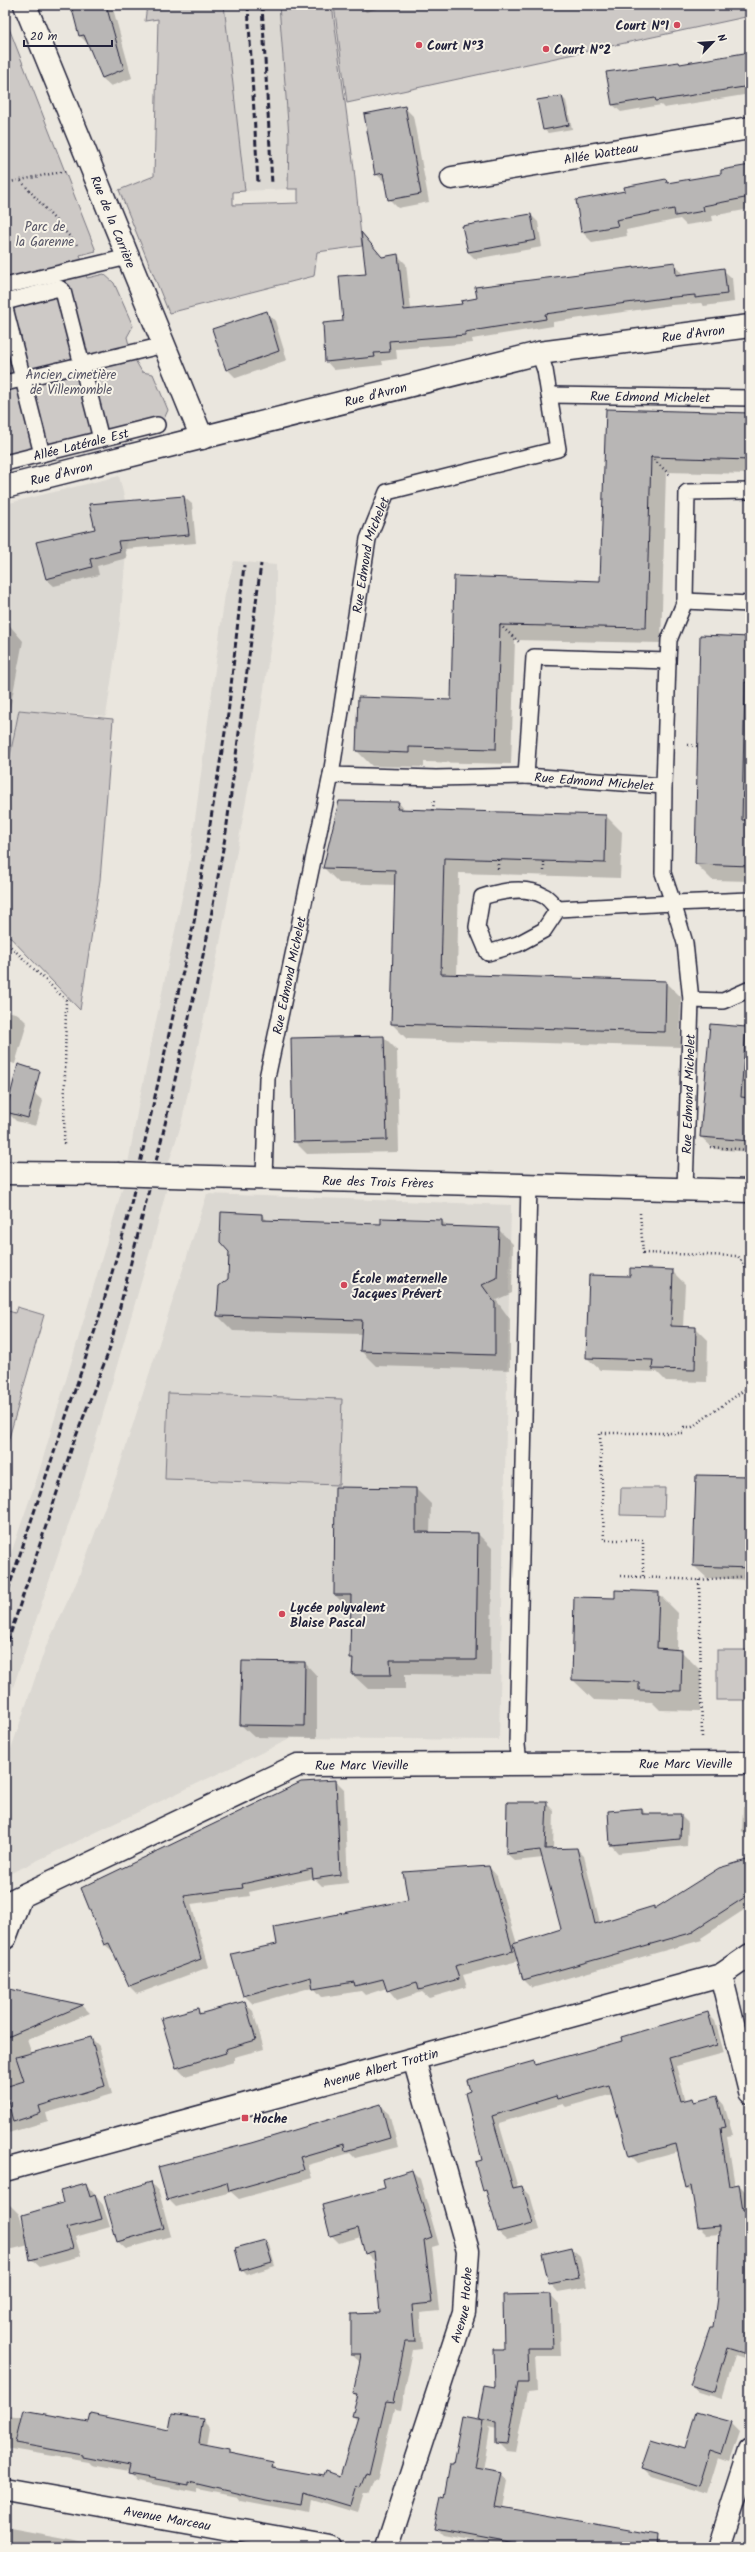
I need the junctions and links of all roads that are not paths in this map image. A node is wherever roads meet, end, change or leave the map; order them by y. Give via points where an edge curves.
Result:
1 (25, 5) edge
2 (750, 128) edge
3 (452, 178) dead end
4 (128, 257) junction
5 (5, 286) edge
6 (5, 302) edge
7 (5, 308) edge
8 (750, 326) edge
9 (164, 345) junction
10 (539, 353) junction
11 (82, 364) junction
12 (23, 379) junction
13 (5, 383) edge
14 (549, 395) junction
15 (750, 398) edge
16 (157, 425) dead end
17 (202, 438) junction
18 (101, 439) junction
19 (42, 454) junction
20 (5, 463) edge
21 (5, 486) edge
22 (750, 491) edge
23 (684, 601) junction
24 (750, 604) edge
25 (668, 661) junction
26 (331, 775) junction
27 (526, 776) junction
28 (664, 786) junction
29 (750, 900) edge
30 (673, 904) junction
31 (558, 909) junction
32 (750, 989) edge
33 (692, 1000) junction
34 (5, 1173) edge
35 (264, 1178) junction
36 (529, 1183) junction
37 (685, 1189) junction
38 (750, 1191) edge
39 (519, 1763) junction
40 (750, 1763) edge
41 (13, 1901) edge
42 (5, 1938) edge
43 (750, 1955) edge
44 (721, 1975) junction
45 (414, 2059) junction
46 (750, 2092) edge
47 (5, 2170) edge
48 (750, 2450) edge
49 (5, 2489) edge
50 (331, 2547) edge
51 (387, 2547) edge
52 (719, 2547) edge

1 - 4 street, Rue de la Carrière
2 - 3 street, Allée Watteau
4 - 5 lane
4 - 9 street, Rue de la Carrière
6 - 11 lane via 59,288 63,291
7 - 12 lane
8 - 10 street, Rue d'Avron
9 - 11 lane
9 - 17 street, Rue de la Carrière
10 - 14 lane, Rue Edmond Michelet
10 - 17 street, Rue d'Avron
11 - 12 lane
11 - 18 lane
12 - 13 lane
12 - 19 lane
14 - 15 lane, Rue Edmond Michelet
14 - 26 lane, Rue Edmond Michelet via 558,449 387,492 368,539
16 - 18 lane, Allée Latérale Est
17 - 21 street, Rue d'Avron
18 - 19 lane, Allée Latérale Est
19 - 20 lane, Allée Latérale Est
22 - 23 lane, Rue Edmond Michelet via 687,492
23 - 24 lane
23 - 25 lane, Rue Edmond Michelet via 669,640
25 - 27 lane, Rue Edmond Michelet via 534,657
25 - 28 lane, Rue Edmond Michelet
26 - 27 lane, Rue Edmond Michelet via 436,778
26 - 35 lane, Rue Edmond Michelet via 267,1078
27 - 28 lane, Rue Edmond Michelet
28 - 30 lane, Rue Edmond Michelet via 663,873
29 - 30 lane
30 - 31 lane
30 - 33 lane, Rue Edmond Michelet via 685,943
31 - 31 lane via 543,895 521,890 499,891 482,897 477,927 488,953 518,944 544,930
32 - 33 lane via 723,1001
33 - 37 lane, Rue Edmond Michelet
34 - 35 street, Rue des Trois Frères, bridge
35 - 36 street, Rue des Trois Frères
36 - 37 street, Rue des Trois Frères
36 - 39 lane via 517,1745
37 - 38 street, Rue des Trois Frères
39 - 40 street, Rue Marc Vieville
39 - 41 street, Rue Marc Vieville via 298,1765
41 - 42 street
43 - 44 street, Avenue Albert Trottin
44 - 45 street, Avenue Albert Trottin
44 - 46 street
45 - 47 street, Avenue Albert Trottin
45 - 51 street, Avenue Hoche via 468,2250 464,2312
48 - 52 street
49 - 50 street, Avenue Marceau

